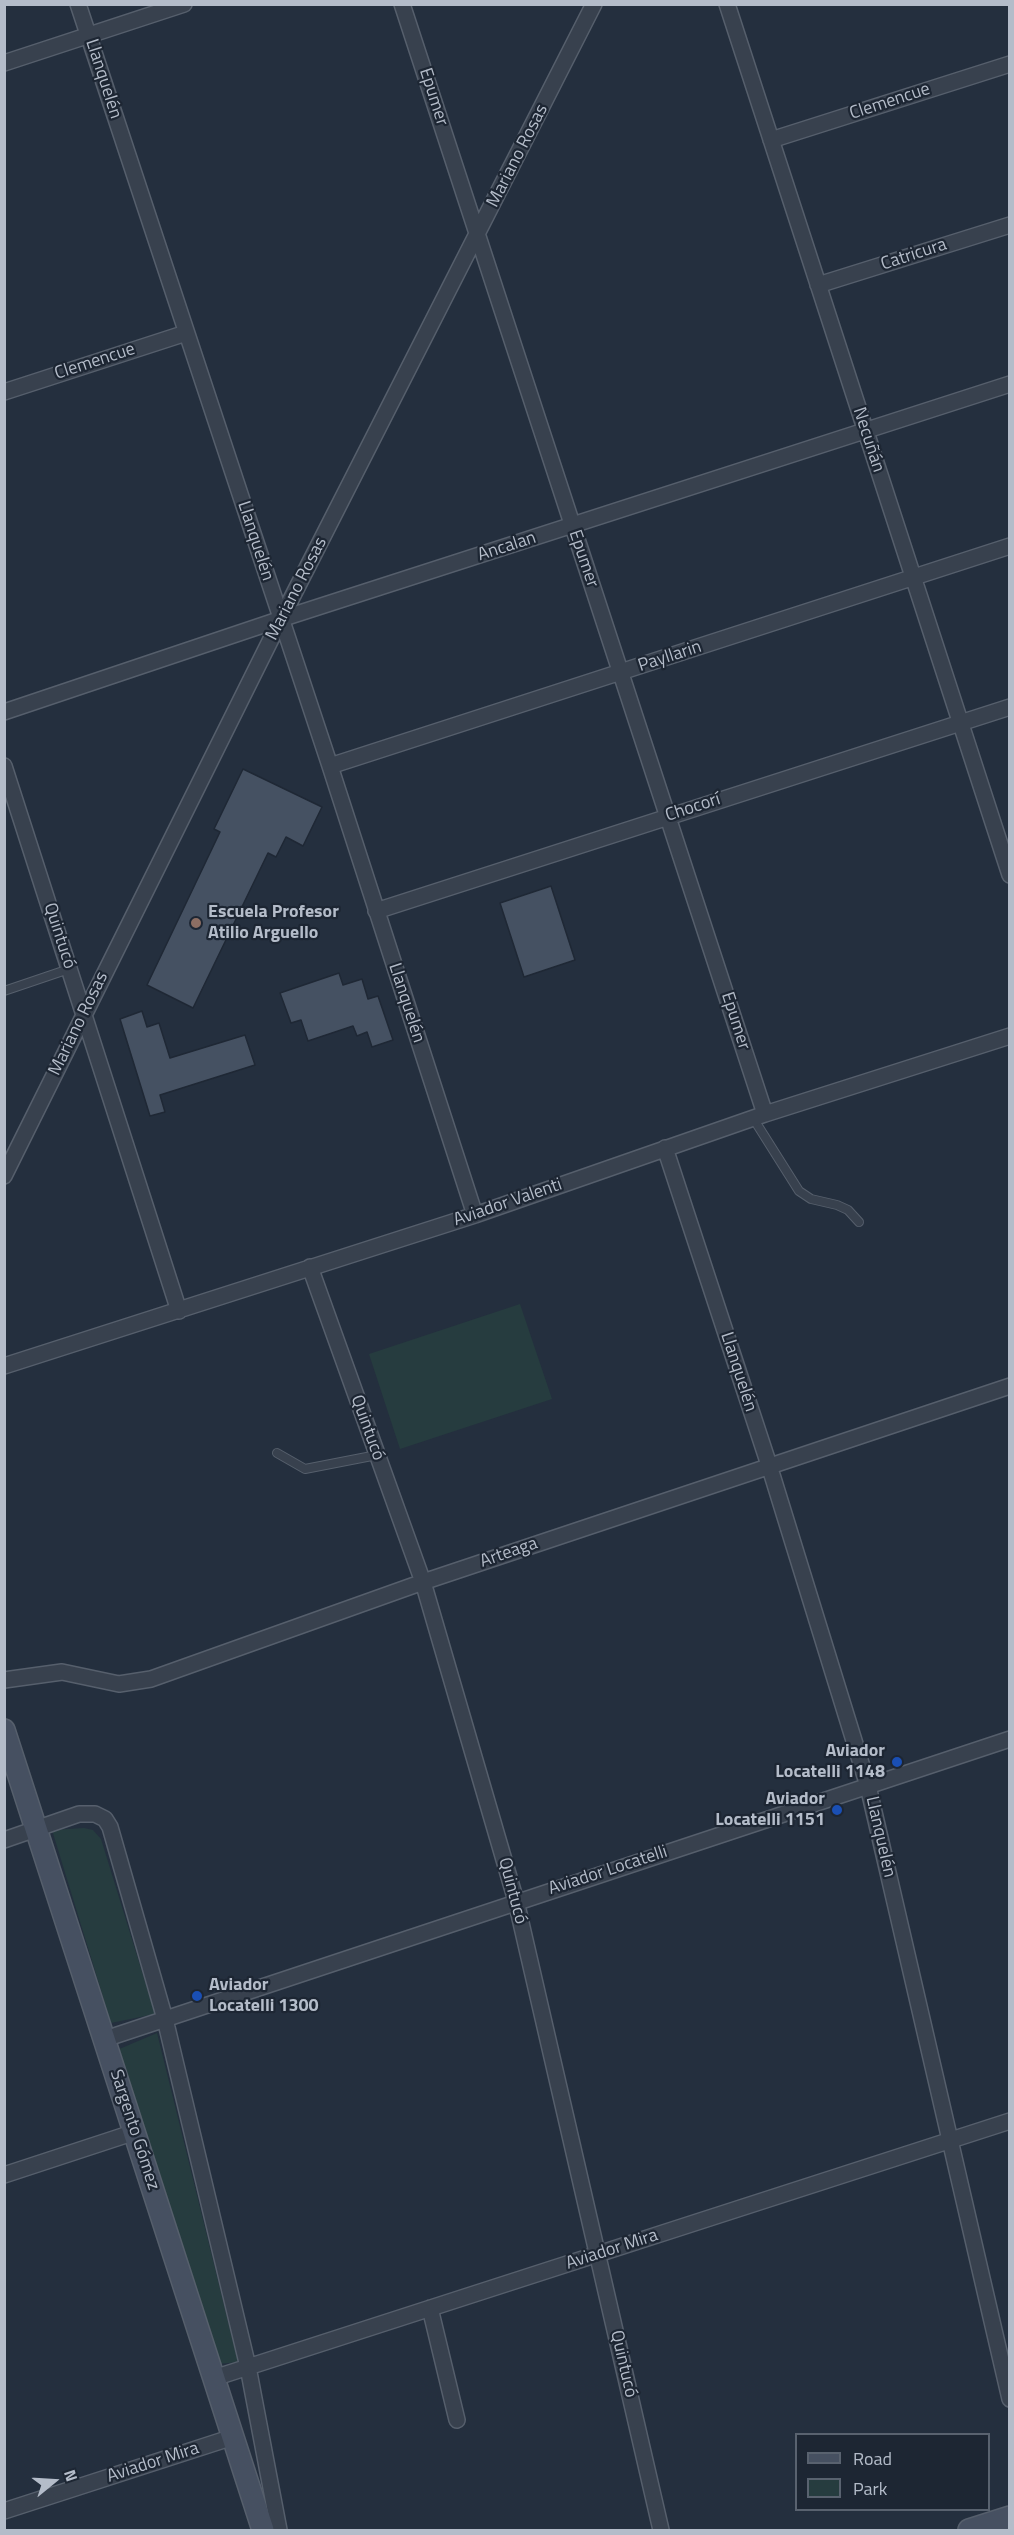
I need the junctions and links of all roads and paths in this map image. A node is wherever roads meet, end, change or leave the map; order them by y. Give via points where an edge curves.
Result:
1 (78, 4) edge
2 (184, 4) edge
3 (402, 4) edge
4 (594, 4) edge
5 (727, 4) edge
6 (88, 36) junction
7 (4, 63) edge
8 (1010, 64) edge
9 (771, 140) junction
10 (1010, 225) edge
11 (479, 235) junction
12 (818, 285) junction
13 (186, 333) junction
14 (1010, 384) edge
15 (4, 392) edge
16 (865, 431) junction
17 (571, 526) junction
18 (1010, 546) edge
19 (912, 578) junction
20 (282, 619) junction
21 (621, 673) junction
22 (1010, 707) edge
23 (4, 712) edge
24 (960, 723) junction
25 (4, 766) edge
26 (330, 766) junction
27 (668, 816) junction
28 (1010, 875) edge
29 (376, 911) junction
30 (69, 969) junction
31 (4, 991) edge
32 (84, 1014) junction
33 (1010, 1036) edge
34 (759, 1116) junction
35 (665, 1148) junction
36 (4, 1176) edge
37 (475, 1215) junction
38 (859, 1222) dead end
39 (310, 1267) junction
40 (179, 1311) junction
41 (4, 1366) edge
42 (1010, 1386) edge
43 (277, 1453) dead end
44 (377, 1455) junction
45 (769, 1465) junction
46 (423, 1582) junction
47 (4, 1680) edge
48 (4, 1730) edge
49 (1010, 1739) edge
50 (868, 1786) junction
51 (38, 1829) junction
52 (4, 1839) edge
53 (516, 1901) junction
54 (165, 2019) junction
55 (105, 2039) junction
56 (1010, 2121) edge
57 (135, 2132) junction
58 (951, 2140) junction
59 (4, 2175) edge
60 (598, 2255) junction
61 (430, 2308) junction
62 (248, 2367) junction
63 (214, 2378) junction
64 (1010, 2399) edge
65 (457, 2420) dead end
66 (233, 2437) junction
67 (4, 2511) edge
68 (1010, 2517) edge
69 (263, 2530) edge
70 (279, 2530) edge
71 (661, 2530) edge
72 (969, 2530) edge

1 - 6 street, Llanquelén
2 - 6 street
3 - 11 street, Epumer
4 - 11 street, Mariano Rosas
5 - 9 street, Necuñán
6 - 7 street
6 - 13 street, Llanquelén
8 - 9 street, Clemencue
9 - 12 street, Necuñán
10 - 12 street, Catricura
11 - 17 street, Epumer
11 - 20 street, Mariano Rosas
12 - 16 street, Necuñán
13 - 15 street, Clemencue
13 - 20 street, Llanquelén
14 - 16 street, Ancalan
16 - 17 street, Ancalan
16 - 19 street, Necuñán
17 - 20 street, Ancalan
17 - 21 street, Epumer
18 - 19 street, Payllarin
19 - 21 street, Payllarin
19 - 24 street, Necuñán
20 - 23 street, Ancalan
20 - 26 street, Llanquelén
20 - 32 street, Mariano Rosas
21 - 26 street, Payllarin
21 - 27 street, Epumer
22 - 24 street, Chocorí
24 - 27 street, Chocorí
24 - 28 street, Necuñán
25 - 30 street, Quintucó
26 - 29 street, Llanquelén
27 - 29 street, Chocorí
27 - 34 street, Epumer
29 - 37 street, Llanquelén
30 - 31 lane
30 - 32 street, Quintucó
32 - 36 street, Mariano Rosas
32 - 40 street, Quintucó
33 - 34 street, Aviador Valenti
34 - 35 street, Aviador Valenti
34 - 38 lane via 800,1191 811,1199 848,1210
35 - 37 street, Aviador Valenti
35 - 45 street, Llanquelén
37 - 39 street, Aviador Valenti
39 - 40 street, Aviador Valenti
39 - 44 street, Quintucó
40 - 41 street, Aviador Valenti
42 - 45 street, Arteaga
43 - 44 lane via 305,1469
44 - 46 street, Quintucó
45 - 46 street, Arteaga
45 - 50 street, Llanquelén
46 - 47 street, Arteaga via 151,1679 119,1684 62,1672
46 - 53 street, Quintucó
48 - 51 main road, Sargento Gómez
49 - 50 street, Aviador Locatelli
50 - 53 street, Aviador Locatelli
50 - 58 street, Llanquelén
51 - 52 street
51 - 54 street via 79,1814 105,1819
51 - 55 main road, Sargento Gómez
53 - 54 street, Aviador Locatelli
53 - 60 street, Quintucó
54 - 55 street, Aviador Locatelli
54 - 62 street
55 - 57 main road, Sargento Gómez
56 - 58 street, Aviador Mira
57 - 59 street
57 - 63 main road, Sargento Gómez
58 - 60 street, Aviador Mira
58 - 64 street, Llanquelén
60 - 61 street, Aviador Mira
60 - 71 street, Quintucó
61 - 62 street, Aviador Mira
61 - 65 street
62 - 63 street, Aviador Mira
62 - 70 street
63 - 66 main road, Sargento Gómez
66 - 67 street, Aviador Mira
66 - 69 main road, Sargento Gómez
68 - 72 main road

